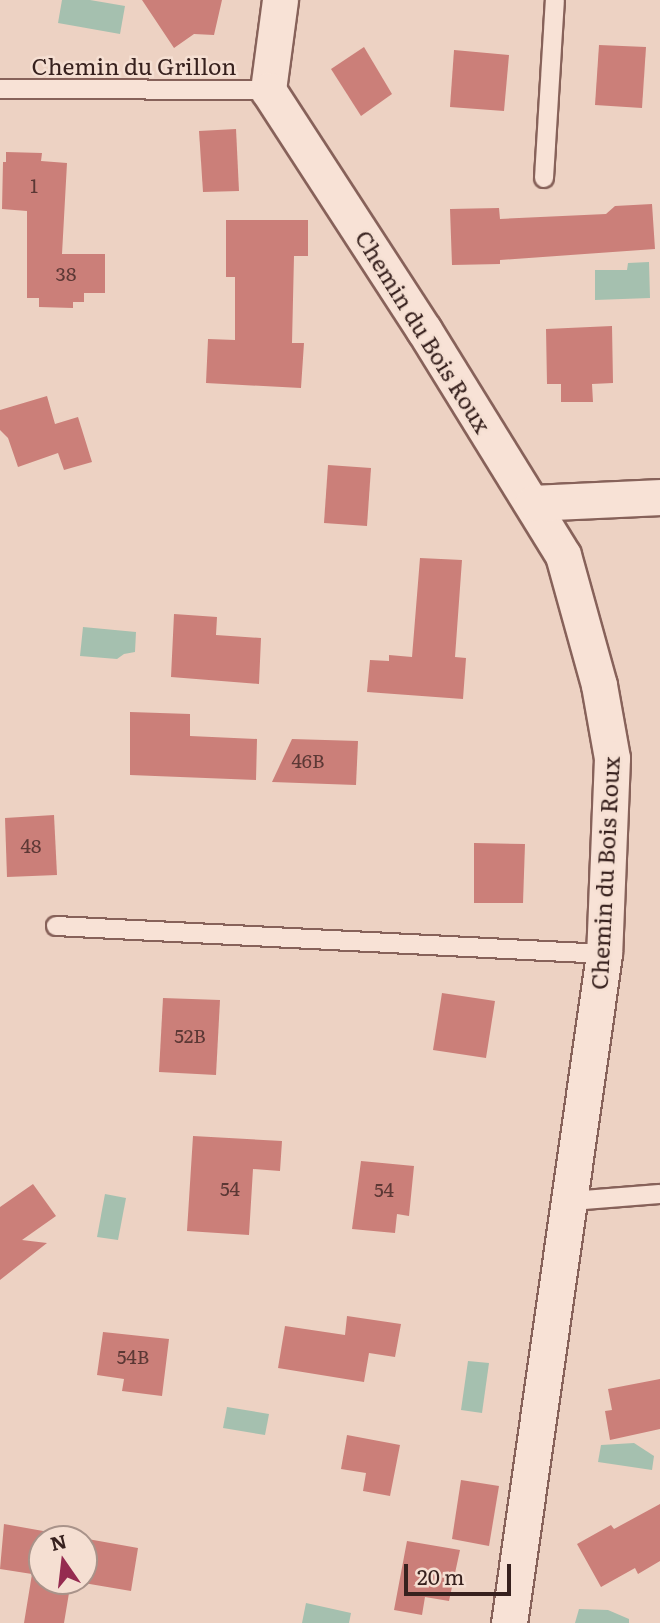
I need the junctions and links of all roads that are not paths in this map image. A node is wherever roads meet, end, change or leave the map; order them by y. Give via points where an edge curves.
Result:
1 (281, 0) edge
2 (555, 0) edge
3 (0, 89) edge
4 (268, 90) junction
5 (544, 178) dead end
6 (660, 497) edge
7 (533, 503) junction
8 (56, 926) dead end
9 (604, 954) junction
10 (660, 1194) edge
11 (571, 1201) junction
12 (509, 1623) edge

1 - 4 street
2 - 5 lane
3 - 4 lane, Chemin du Grillon
4 - 7 street, Chemin du Bois Roux
6 - 7 street
7 - 9 street, Chemin du Bois Roux via 563,555 599,685 612,758
8 - 9 lane
9 - 11 street, Chemin du Bois Roux
10 - 11 lane
11 - 12 street, Chemin du Bois Roux

